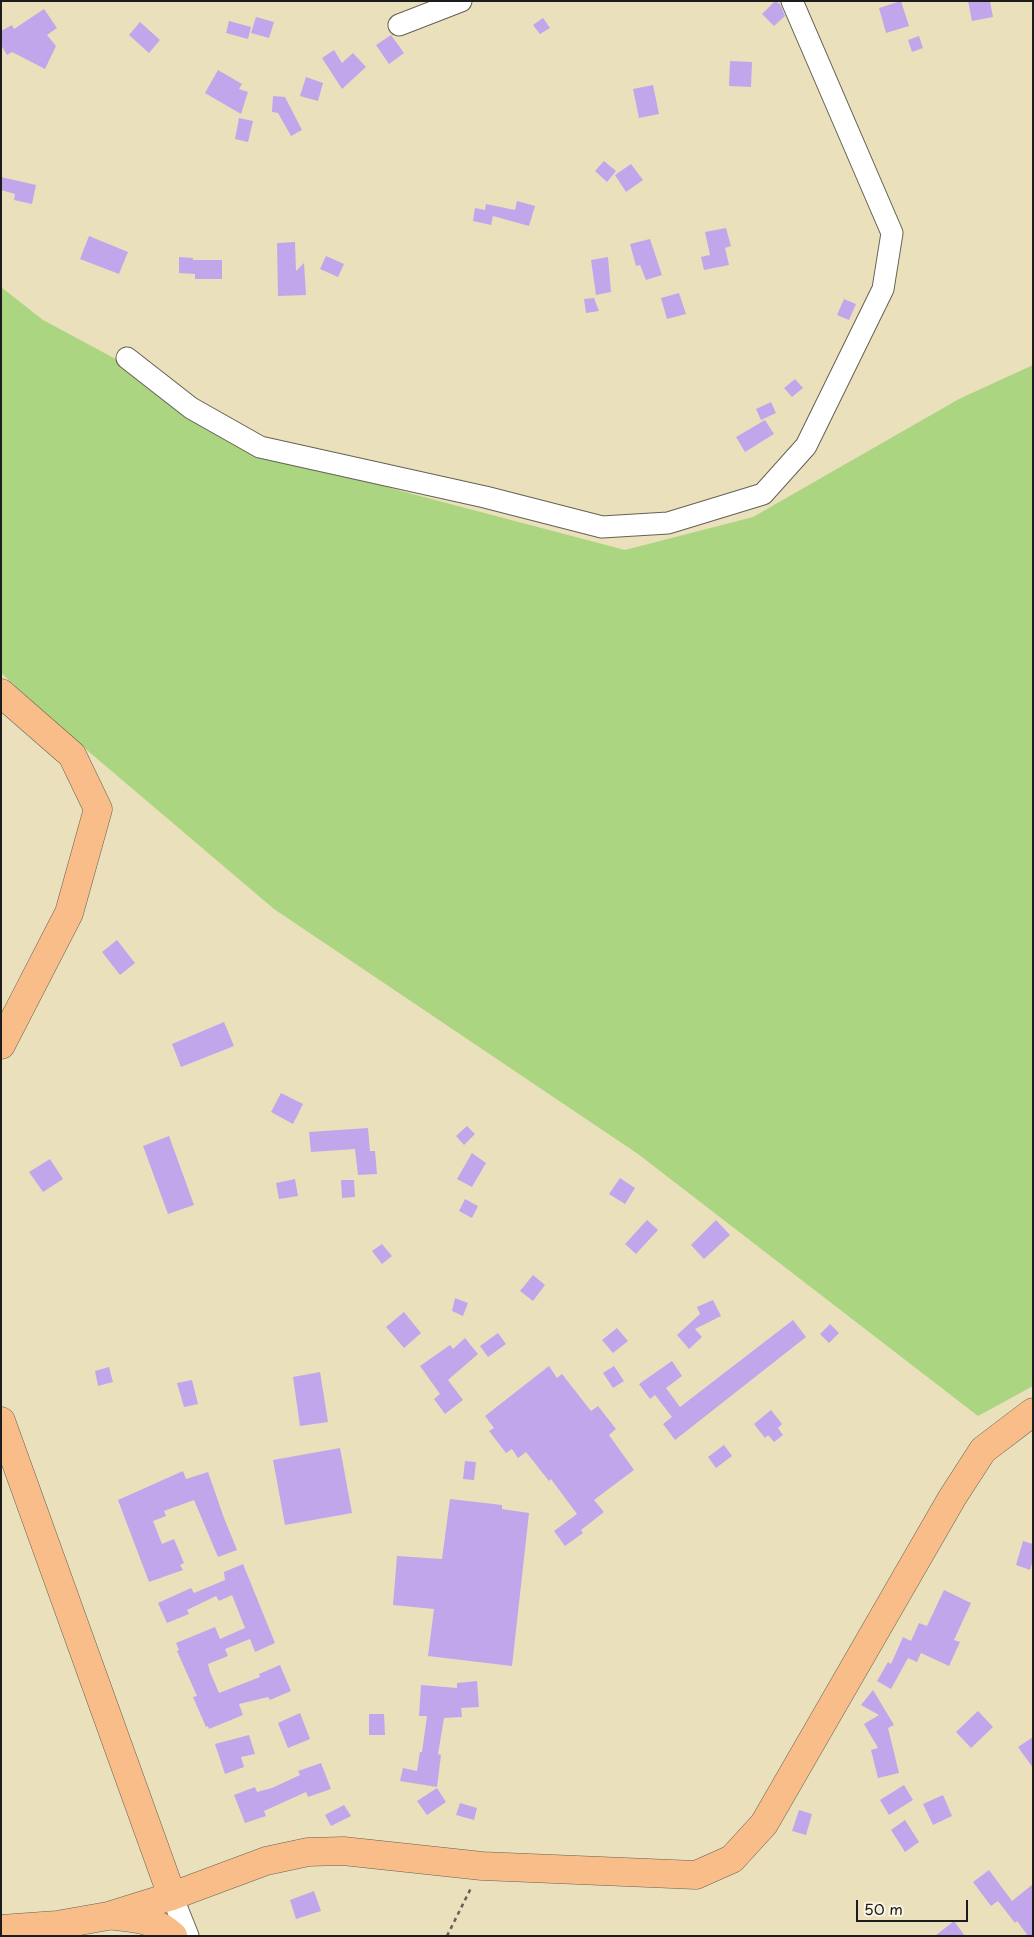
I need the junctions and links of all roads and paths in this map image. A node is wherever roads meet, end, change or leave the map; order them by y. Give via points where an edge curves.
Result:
1 (461, 1) edge
2 (792, 1) edge
3 (399, 25) dead end
4 (127, 358) dead end
5 (1, 693) edge
6 (1, 1045) edge
7 (1033, 1412) edge
8 (1, 1421) edge
9 (482, 1866) junction
10 (172, 1896) junction
11 (108, 1916) junction
12 (1, 1929) edge
13 (173, 1936) edge
14 (188, 1936) edge
15 (447, 1936) edge

1 - 3 street
2 - 4 street via 892,233 883,289 806,446 763,494 668,522 602,527 485,497 260,447 190,408
5 - 6 main road via 72,755 98,809 69,913
7 - 9 main road via 983,1450 764,1824 732,1859 696,1875
8 - 10 main road
9 - 10 main road via 343,1851 308,1852 266,1861
9 - 15 path
10 - 11 main road
10 - 14 street
11 - 12 main road via 57,1925
11 - 13 main road via 141,1918 164,1928

